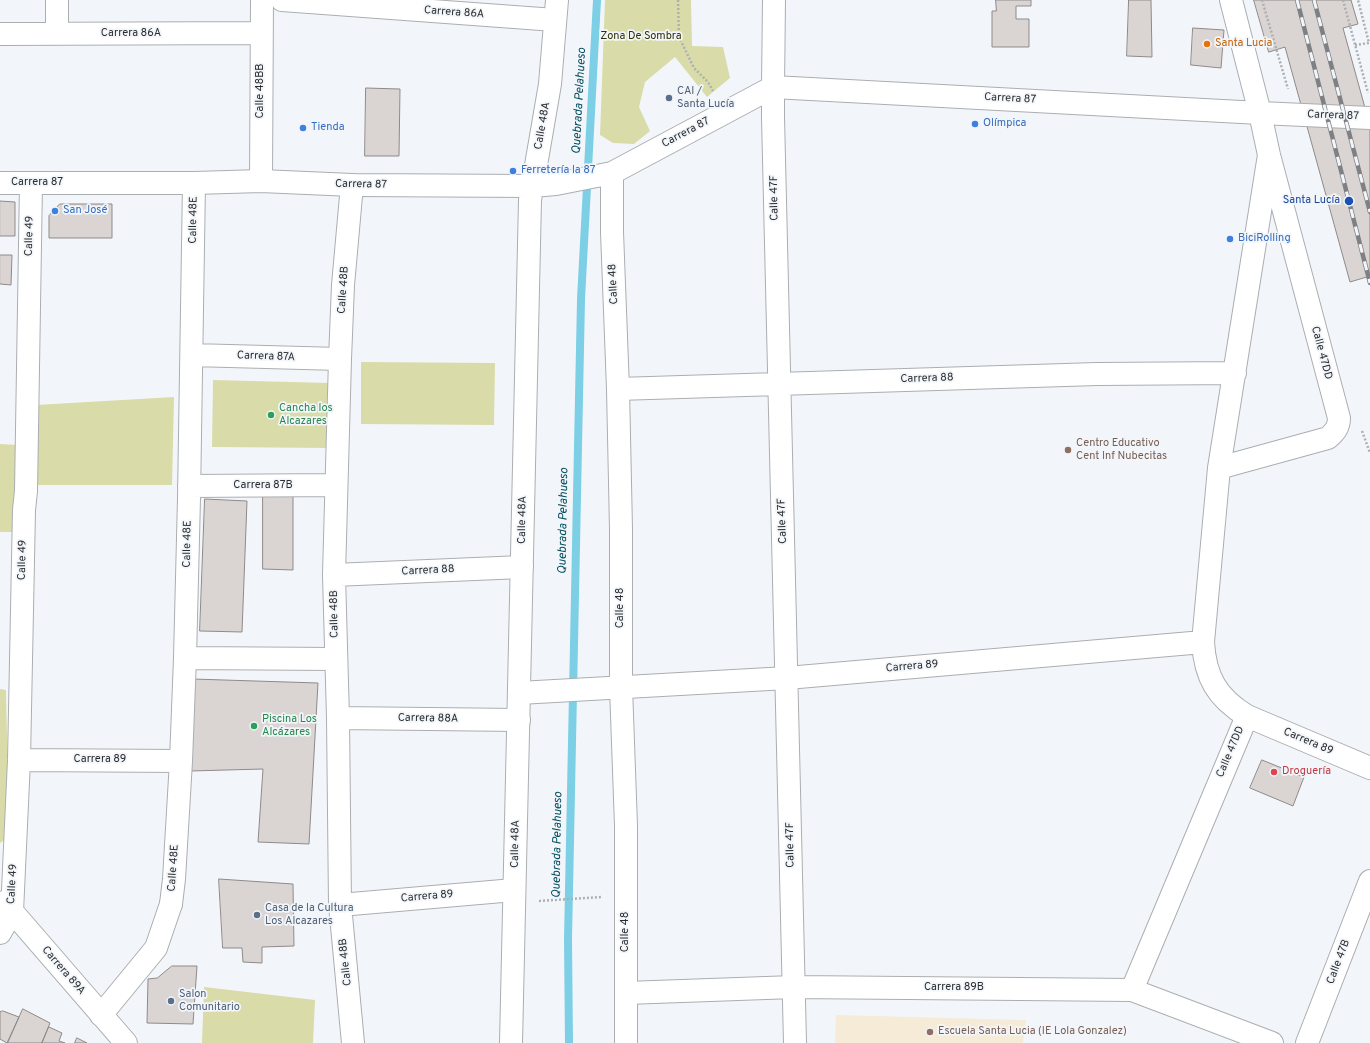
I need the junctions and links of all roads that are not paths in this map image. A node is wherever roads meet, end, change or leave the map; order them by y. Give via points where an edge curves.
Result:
1 (58, 0) edge
2 (262, 0) edge
3 (282, 0) edge
4 (774, 0) edge
5 (1231, 0) edge
6 (556, 10) edge
7 (261, 33) junction
8 (0, 34) edge
9 (57, 34) junction
10 (773, 86) junction
11 (1260, 113) junction
12 (1370, 118) edge
13 (1269, 155) junction
14 (605, 174) junction
15 (261, 181) junction
16 (0, 183) edge
17 (31, 183) junction
18 (194, 183) junction
19 (352, 185) junction
20 (532, 186) junction
21 (192, 355) junction
22 (340, 359) junction
23 (1235, 373) junction
24 (779, 383) junction
25 (618, 389) junction
26 (1219, 468) junction
27 (336, 485) junction
28 (189, 486) junction
29 (522, 567) junction
30 (334, 575) junction
31 (1203, 642) junction
32 (185, 658) junction
33 (336, 659) junction
34 (787, 678) junction
35 (613, 687) junction
36 (528, 692) junction
37 (1247, 716) junction
38 (338, 718) junction
39 (518, 720) junction
40 (19, 760) junction
41 (181, 761) junction
42 (1370, 768) edge
43 (1370, 881) edge
44 (514, 896) junction
45 (6, 905) edge
46 (340, 905) junction
47 (1363, 918) edge
48 (0, 933) edge
49 (794, 987) junction
50 (1132, 990) junction
51 (626, 993) junction
52 (101, 1015) junction
53 (126, 1043) edge
54 (353, 1043) edge
55 (511, 1043) edge
56 (626, 1043) edge
57 (795, 1043) edge
58 (1272, 1043) edge
59 (1307, 1043) edge

1 - 9 street
2 - 7 street, Calle 48BB
3 - 6 street, Carrera 86A
4 - 10 street, Calle 47F
5 - 11 street, Calle 47DD
6 - 20 street, Calle 48A via 550,84
7 - 9 street, Carrera 86A
7 - 15 street, Calle 48BB
8 - 9 street, Carrera 86A
10 - 11 street, Carrera 87
10 - 14 street, Carrera 87
10 - 24 street, Calle 47F
11 - 12 street, Carrera 87
11 - 13 street, Calle 47DD
13 - 23 street, Calle 47DD
13 - 26 street, Calle 47DD via 1339,425 1328,438
14 - 20 street, Carrera 87
14 - 25 street, Calle 48 via 613,246
15 - 18 street, Carrera 87
15 - 19 street, Carrera 87
16 - 17 street, Carrera 87
17 - 18 street, Carrera 87
17 - 40 street, Calle 49
18 - 21 street, Calle 48E
19 - 20 street, Carrera 87
19 - 22 street, Calle 48B via 343,285
20 - 29 street, Calle 48A
21 - 22 street, Carrera 87A
21 - 28 street, Calle 48E
22 - 27 street, Calle 48B
23 - 24 street, Carrera 88 via 1097,374
23 - 26 street, Calle 47DD
24 - 25 street, Carrera 88
24 - 34 street, Calle 47F
25 - 35 street, Calle 48 via 621,529
26 - 31 street, Calle 47DD
27 - 28 street, Carrera 87B
27 - 30 street, Calle 48B
28 - 32 street, Calle 48E
29 - 30 street, Carrera 88
29 - 36 street, Calle 48A
30 - 33 street, Calle 48B
31 - 34 street, Carrera 89
31 - 37 street, Calle 47DD via 1206,666 1214,687 1230,705
32 - 33 street
32 - 41 street, Calle 48E
33 - 38 street, Calle 48B
34 - 35 street, Carrera 89
34 - 49 street, Calle 47F
35 - 36 street, Carrera 89
35 - 51 street, Calle 48 via 626,826
36 - 39 street, Calle 48A
37 - 42 street, Carrera 89
37 - 50 street, Calle 47DD
38 - 39 street, Carrera 88A
38 - 46 street, Calle 48B
39 - 44 street, Calle 48A
40 - 41 street, Carrera 89
40 - 45 street, Calle 49
41 - 52 street, Calle 48E via 171,904 156,948
43 - 47 street, Calle 47B
44 - 46 street, Carrera 89
44 - 55 street, Calle 48A
45 - 48 street, Calle 49
45 - 52 street, Carrera 89A
46 - 54 street, Calle 48B
47 - 59 street, Calle 47B
49 - 50 street, Carrera 89B
49 - 51 street, Carrera 89B
49 - 57 street, Calle 47F
50 - 58 street, Carrera 89B
51 - 56 street, Calle 48
52 - 53 street, Carrera 89A

